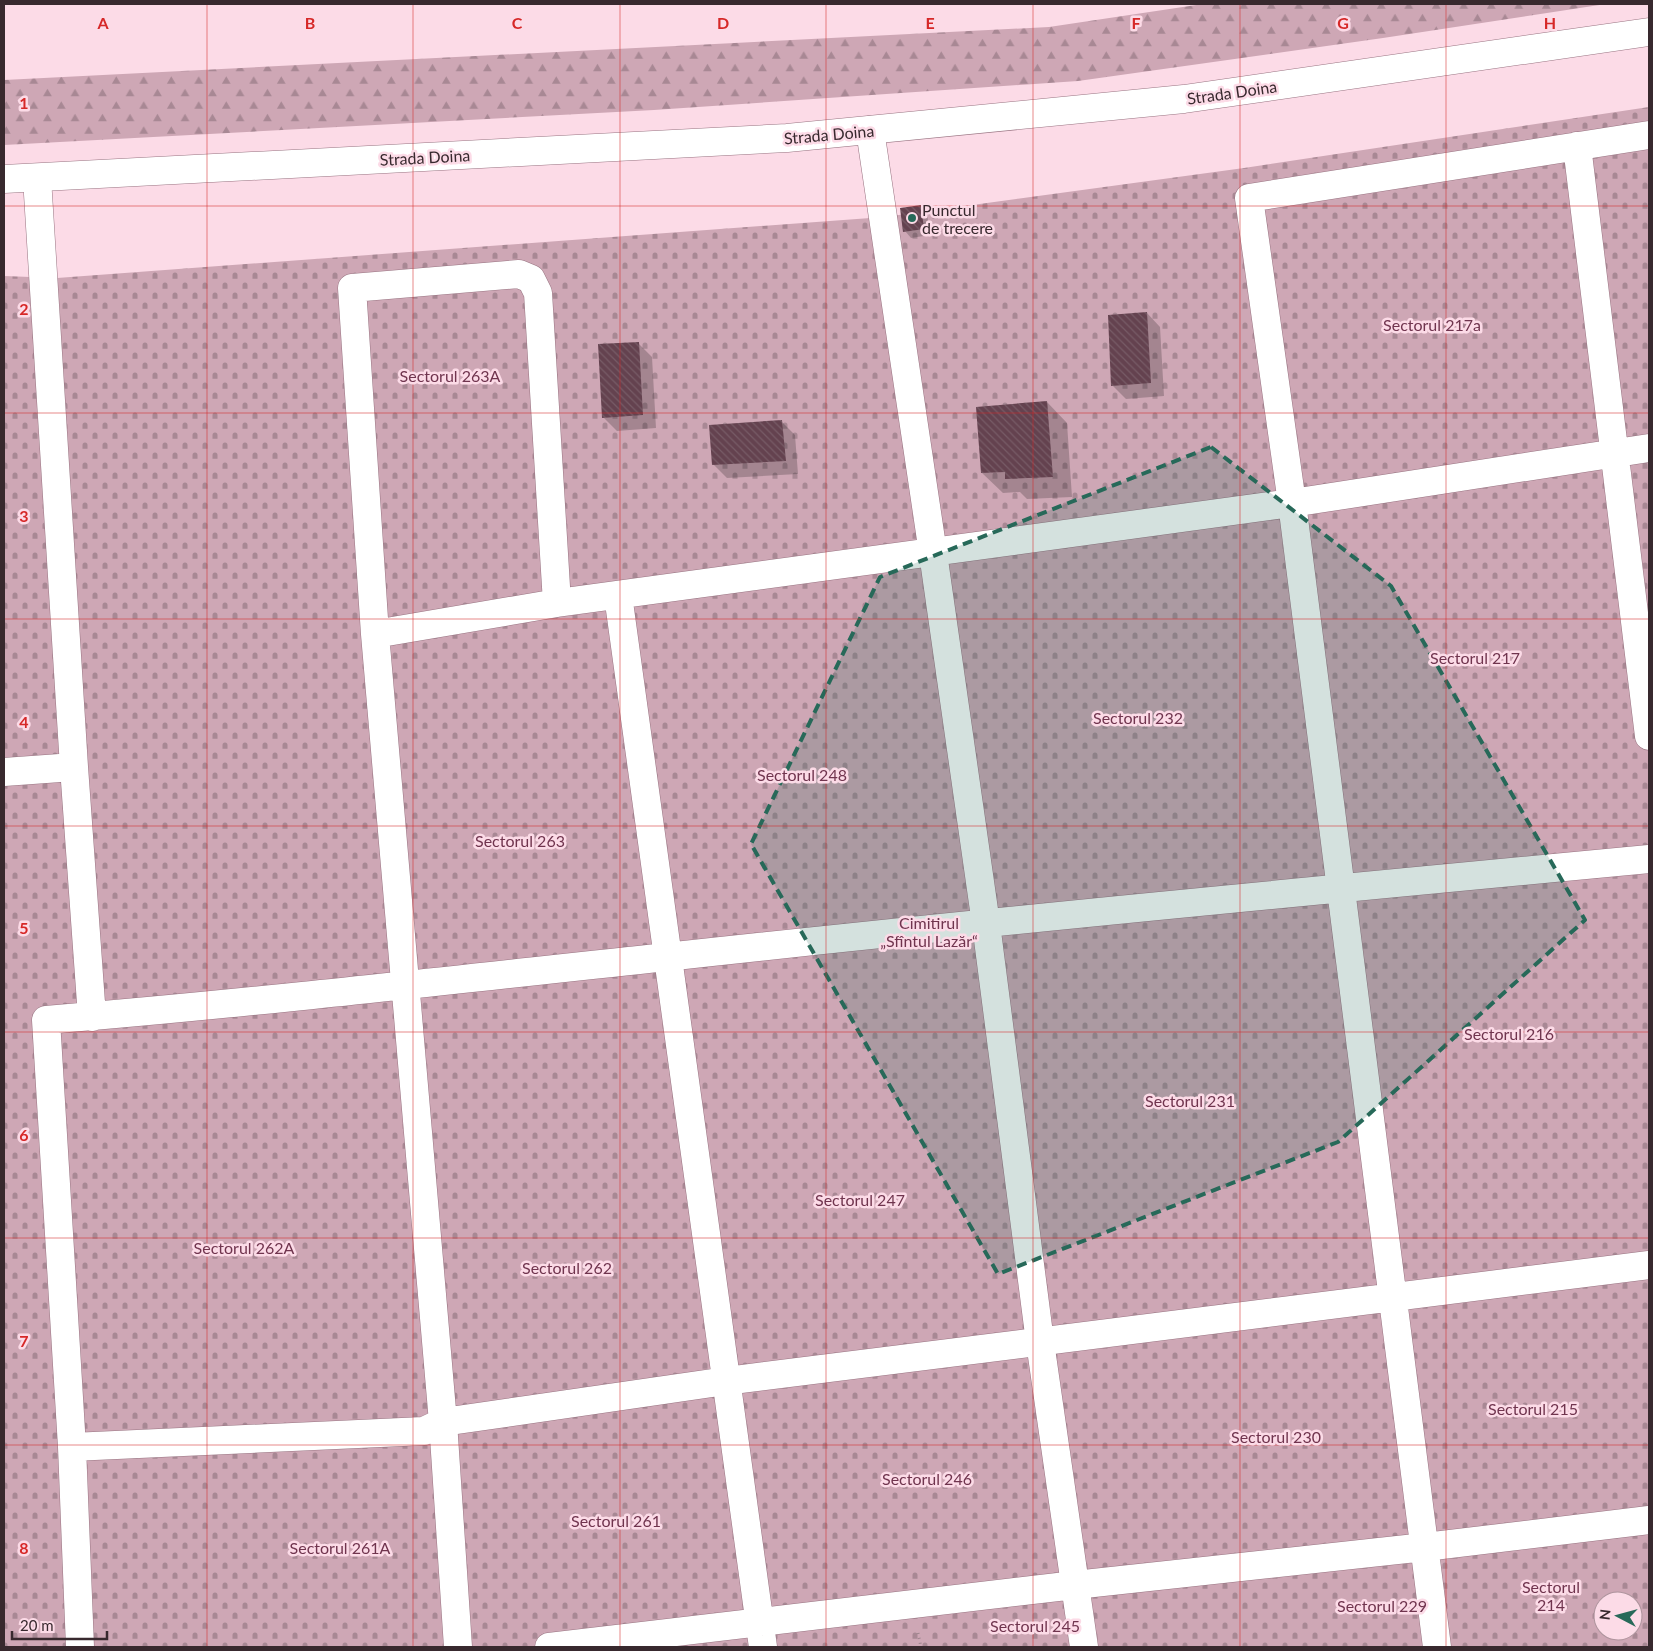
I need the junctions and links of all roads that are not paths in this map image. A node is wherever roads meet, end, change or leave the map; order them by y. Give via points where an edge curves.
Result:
1 (1649, 32) edge
2 (870, 130) junction
3 (1649, 135) edge
4 (1577, 146) junction
5 (37, 178) junction
6 (4, 179) edge
7 (1649, 448) edge
8 (1614, 453) junction
9 (1292, 503) junction
10 (933, 553) junction
11 (618, 595) junction
12 (557, 603) junction
13 (374, 634) junction
14 (1649, 736) edge
15 (74, 768) junction
16 (4, 772) edge
17 (1649, 859) edge
18 (1342, 888) junction
19 (986, 924) junction
20 (667, 957) junction
21 (404, 987) junction
22 (92, 1017) junction
23 (1649, 1265) edge
24 (1393, 1298) junction
25 (1040, 1342) junction
26 (726, 1381) junction
27 (443, 1422) junction
28 (72, 1447) junction
29 (1649, 1520) edge
30 (1424, 1547) junction
31 (1075, 1584) junction
32 (761, 1635) edge
33 (80, 1647) edge
34 (458, 1647) edge
35 (549, 1647) edge
36 (1084, 1647) edge
37 (1438, 1647) edge

1 - 2 main road, Strada Doina via 1184,99
2 - 5 main road, Strada Doina via 787,138
2 - 10 main road
3 - 4 main road
4 - 8 main road
4 - 9 main road via 1249,198
5 - 6 main road, Strada Doina
5 - 15 main road
7 - 8 main road
8 - 9 main road
8 - 14 main road
9 - 10 main road
9 - 18 main road
10 - 11 main road
10 - 19 main road
11 - 12 main road
11 - 20 main road
12 - 13 main road
12 - 13 main road via 538,293 531,279 518,274 352,288
13 - 21 main road
15 - 16 main road
15 - 22 main road
17 - 18 main road
18 - 19 main road
18 - 24 main road
19 - 20 main road
19 - 25 main road
20 - 21 main road
20 - 26 main road
21 - 22 main road
21 - 27 main road
22 - 28 main road via 46,1020
23 - 24 main road
24 - 25 main road
24 - 30 main road
25 - 26 main road
25 - 31 main road
26 - 27 main road
26 - 32 main road
27 - 28 main road via 424,1431
27 - 34 main road
28 - 33 main road
29 - 30 main road
30 - 31 main road
30 - 37 main road
31 - 32 main road
31 - 36 main road
32 - 35 main road

